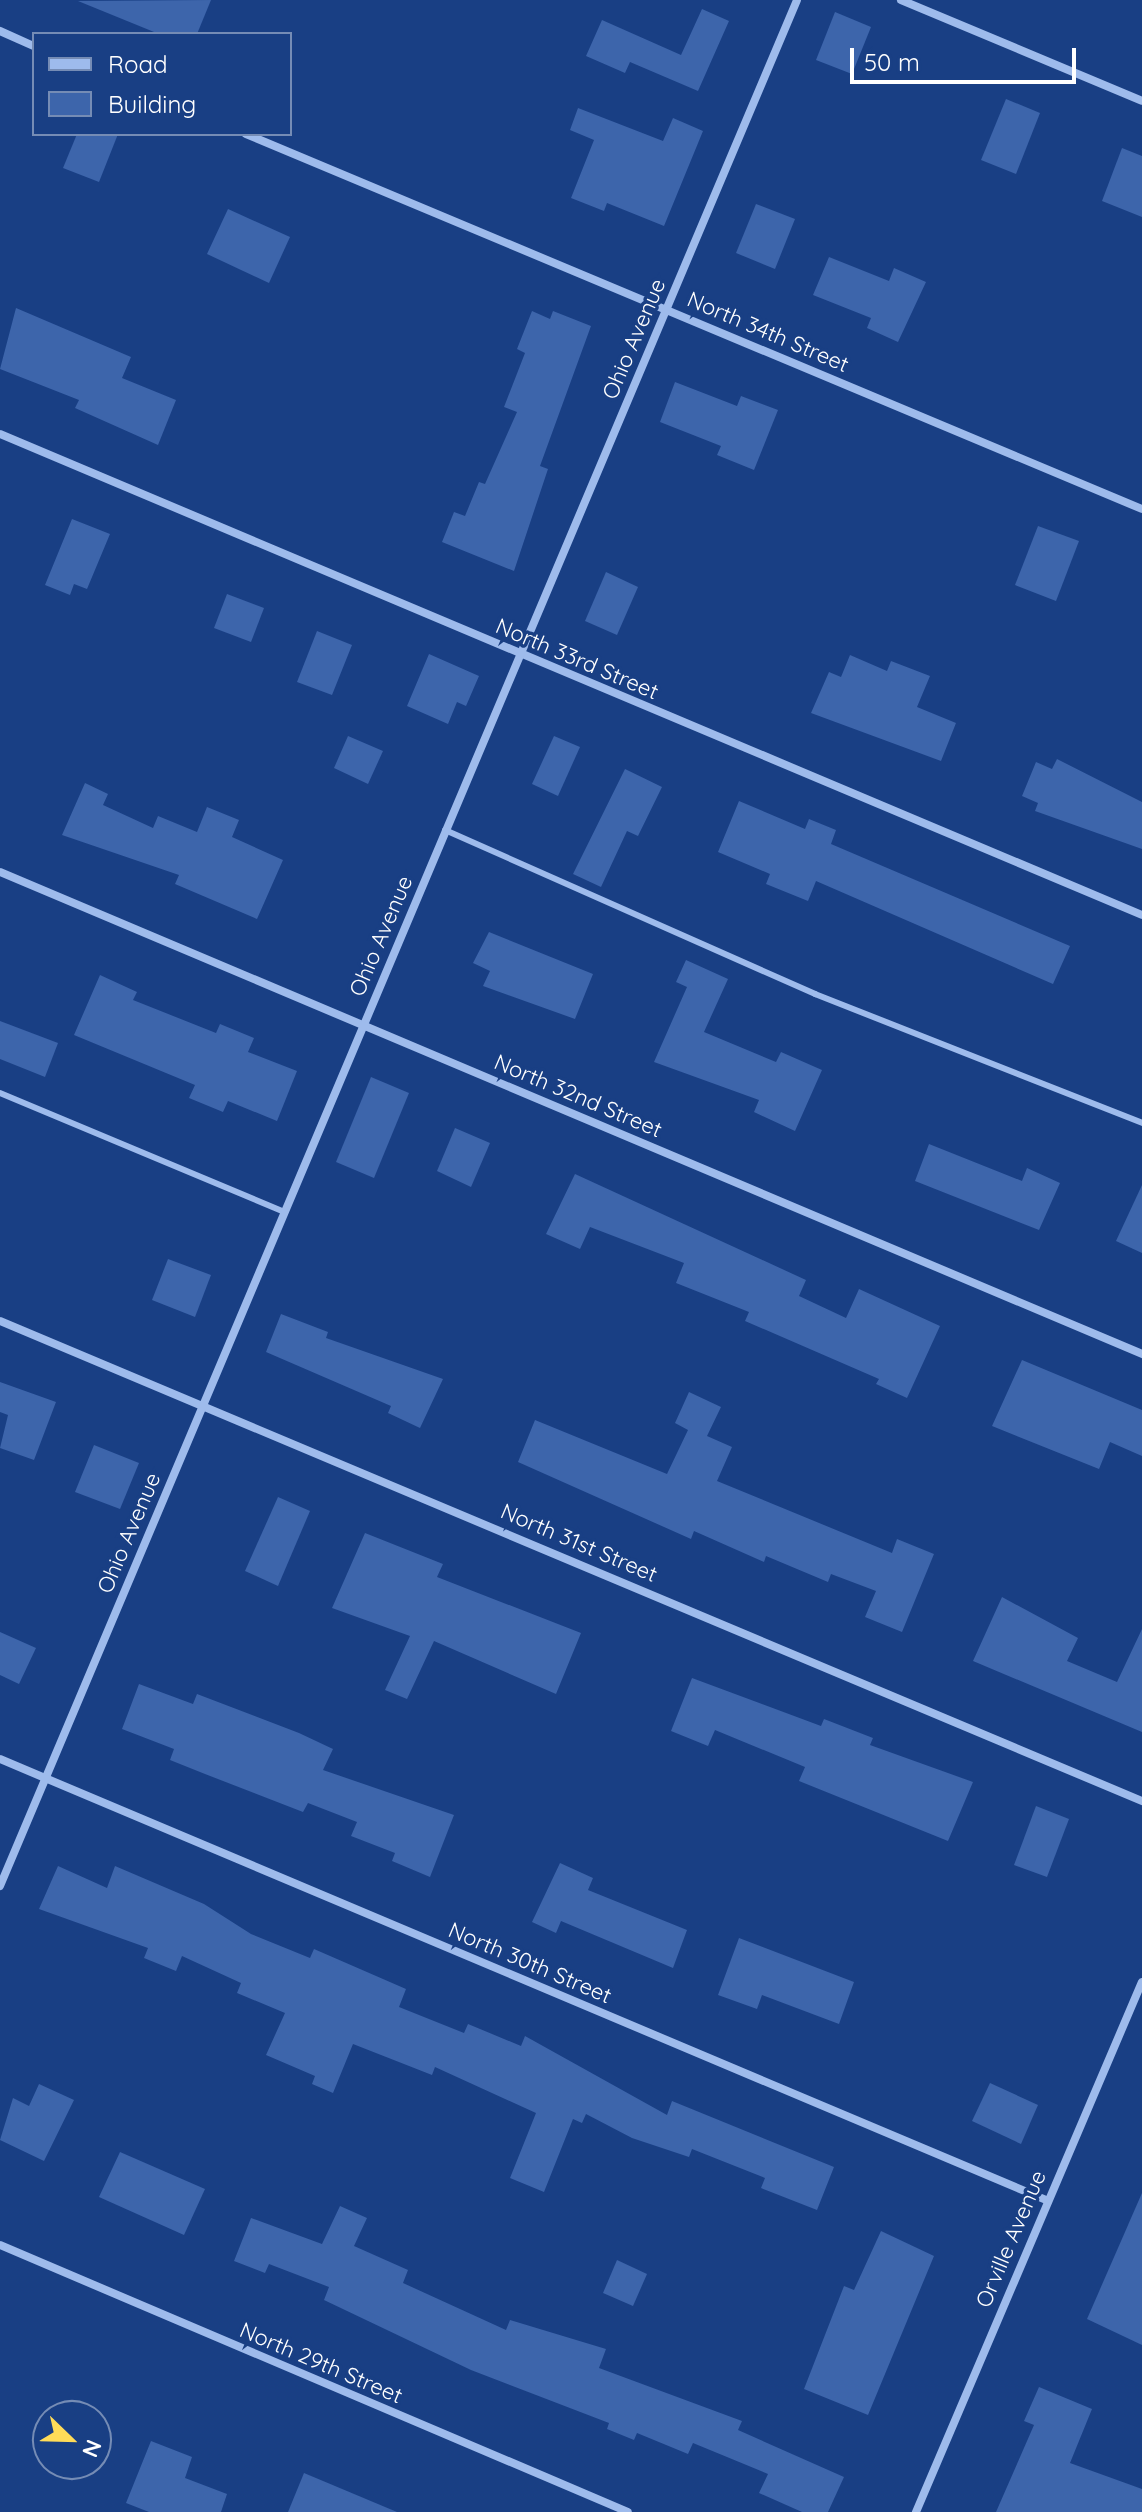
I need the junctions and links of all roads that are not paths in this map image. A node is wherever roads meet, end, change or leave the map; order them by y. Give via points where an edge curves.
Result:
1 (797, 0) edge
2 (901, 0) edge
3 (0, 31) edge
4 (32, 45) edge
5 (1142, 101) edge
6 (251, 136) edge
7 (667, 309) junction
8 (0, 434) edge
9 (1142, 509) edge
10 (519, 654) junction
11 (445, 830) junction
12 (0, 872) edge
13 (1142, 915) edge
14 (364, 1025) junction
15 (0, 1093) edge
16 (1142, 1123) edge
17 (285, 1212) junction
18 (0, 1321) edge
19 (1142, 1354) edge
20 (204, 1404) junction
21 (0, 1759) edge
22 (43, 1777) junction
23 (1142, 1801) edge
24 (0, 1886) edge
25 (1142, 1982) edge
26 (1046, 2200) junction
27 (0, 2245) edge
28 (628, 2512) edge
29 (916, 2512) edge

1 - 7 street, Ohio Avenue
2 - 5 street
3 - 4 street
6 - 7 street, North 34th Street
7 - 9 street, North 34th Street
7 - 10 street, Ohio Avenue
8 - 10 street, North 33rd Street
10 - 11 street, Ohio Avenue
10 - 13 street, North 33rd Street
11 - 14 street, Ohio Avenue
11 - 16 lane via 815,994
12 - 14 street, North 32nd Street
14 - 17 street, Ohio Avenue
14 - 19 street, North 32nd Street
15 - 17 lane
17 - 20 street, Ohio Avenue
18 - 20 street, North 31st Street
20 - 22 street, Ohio Avenue
20 - 23 street, North 31st Street
21 - 22 street, North 30th Street
22 - 24 street, Ohio Avenue
22 - 26 street, North 30th Street
25 - 26 street, Orville Avenue
26 - 29 street, Orville Avenue
27 - 28 street, North 29th Street

